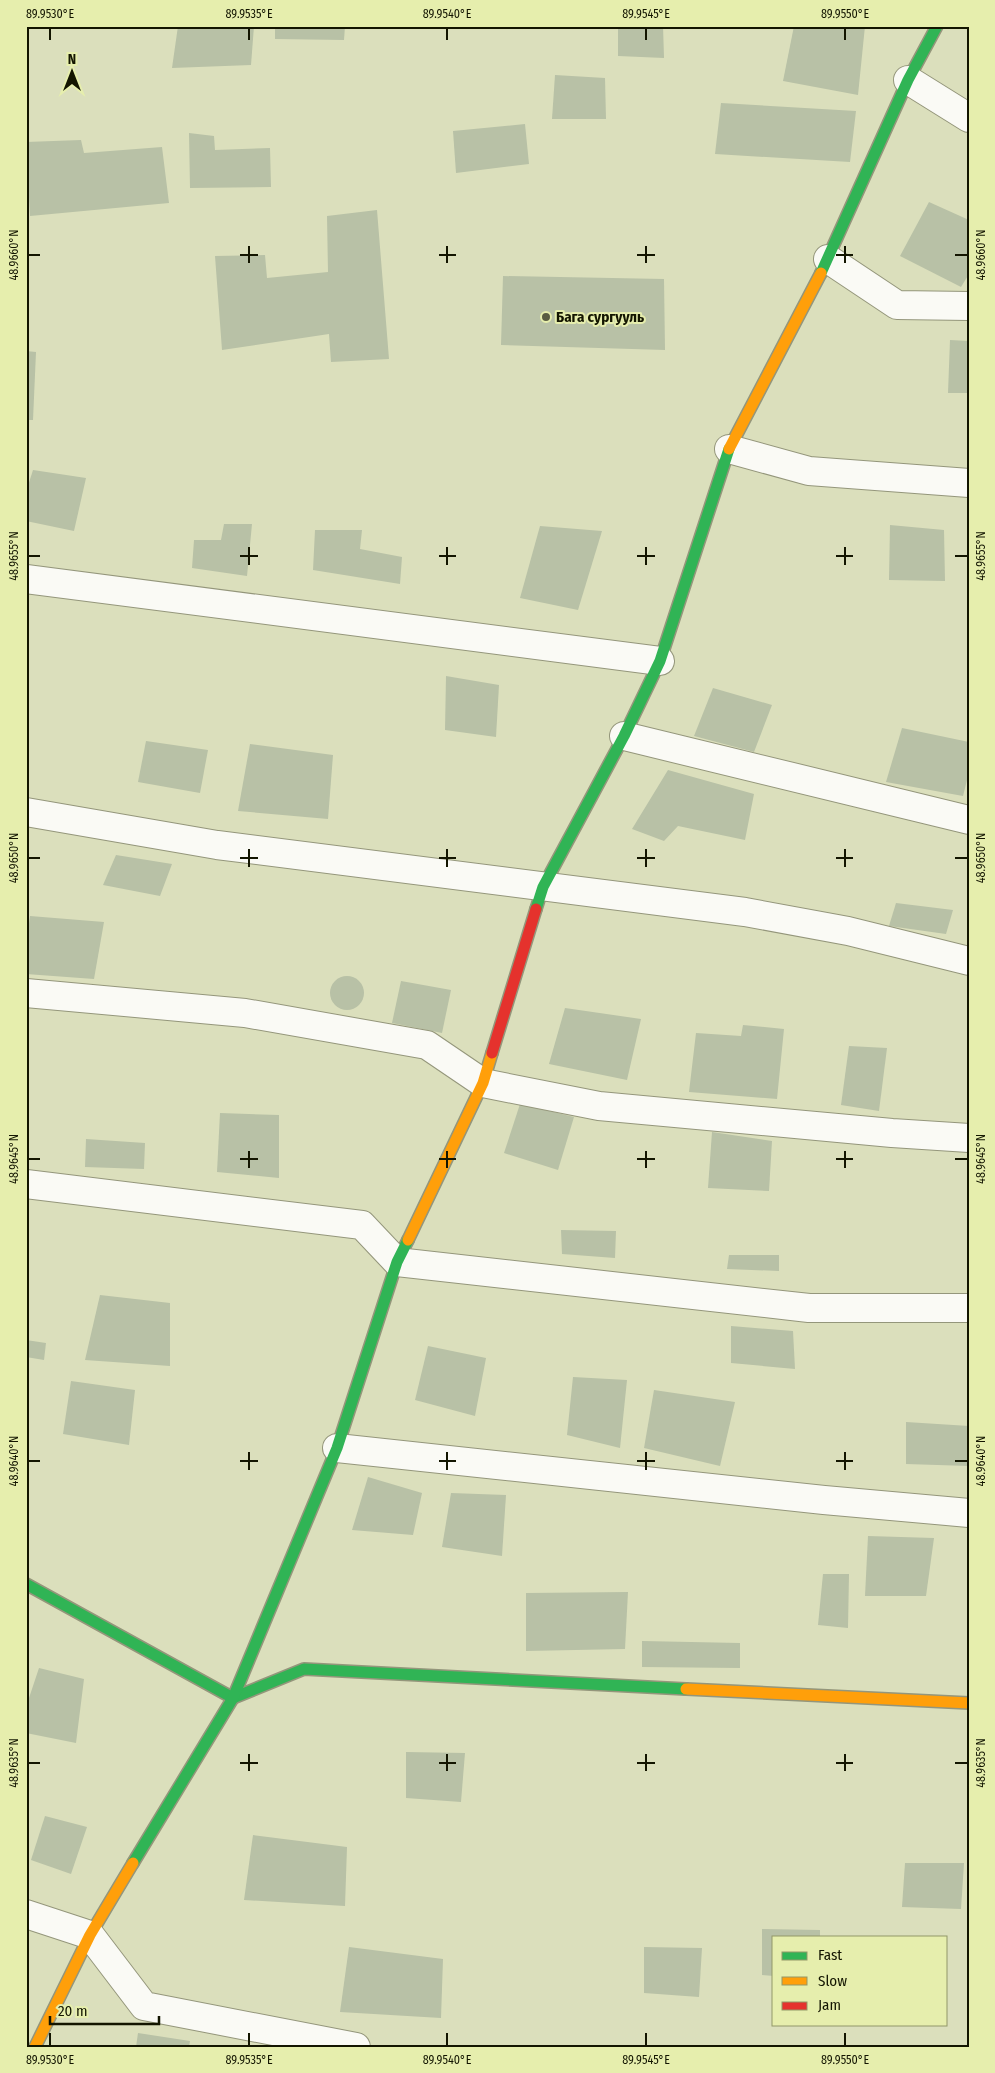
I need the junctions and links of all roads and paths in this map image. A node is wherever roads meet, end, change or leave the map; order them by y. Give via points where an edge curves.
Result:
1 (937, 26) edge
2 (908, 80) junction
3 (969, 118) edge
4 (828, 259) junction
5 (969, 306) edge
6 (729, 449) junction
7 (969, 483) edge
8 (26, 579) edge
9 (660, 661) junction
10 (624, 736) junction
11 (26, 812) edge
12 (969, 820) edge
13 (543, 887) junction
14 (969, 961) edge
15 (26, 993) edge
16 (483, 1083) junction
17 (969, 1138) edge
18 (26, 1184) edge
19 (397, 1262) junction
20 (969, 1308) edge
21 (337, 1448) junction
22 (969, 1513) edge
23 (26, 1584) edge
24 (233, 1698) junction
25 (969, 1703) edge
26 (26, 1914) edge
27 (90, 1935) junction
28 (35, 2047) edge
29 (356, 2047) edge

1 - 2 street
2 - 3 street
2 - 4 street
4 - 5 street via 897,305
4 - 6 street
6 - 7 street via 809,471
6 - 9 street
8 - 9 street
9 - 10 street
10 - 12 street
10 - 13 street
11 - 13 street via 218,844
13 - 14 street via 745,912 848,931
13 - 16 street
15 - 16 street via 245,1013 427,1045
16 - 17 street via 599,1106 892,1134
16 - 19 street
18 - 19 street via 362,1224
19 - 20 street via 809,1308
19 - 21 street
21 - 22 street
21 - 24 street
23 - 24 street
24 - 25 street via 304,1668
24 - 27 street
26 - 27 street
27 - 28 street
27 - 29 street via 144,2006

